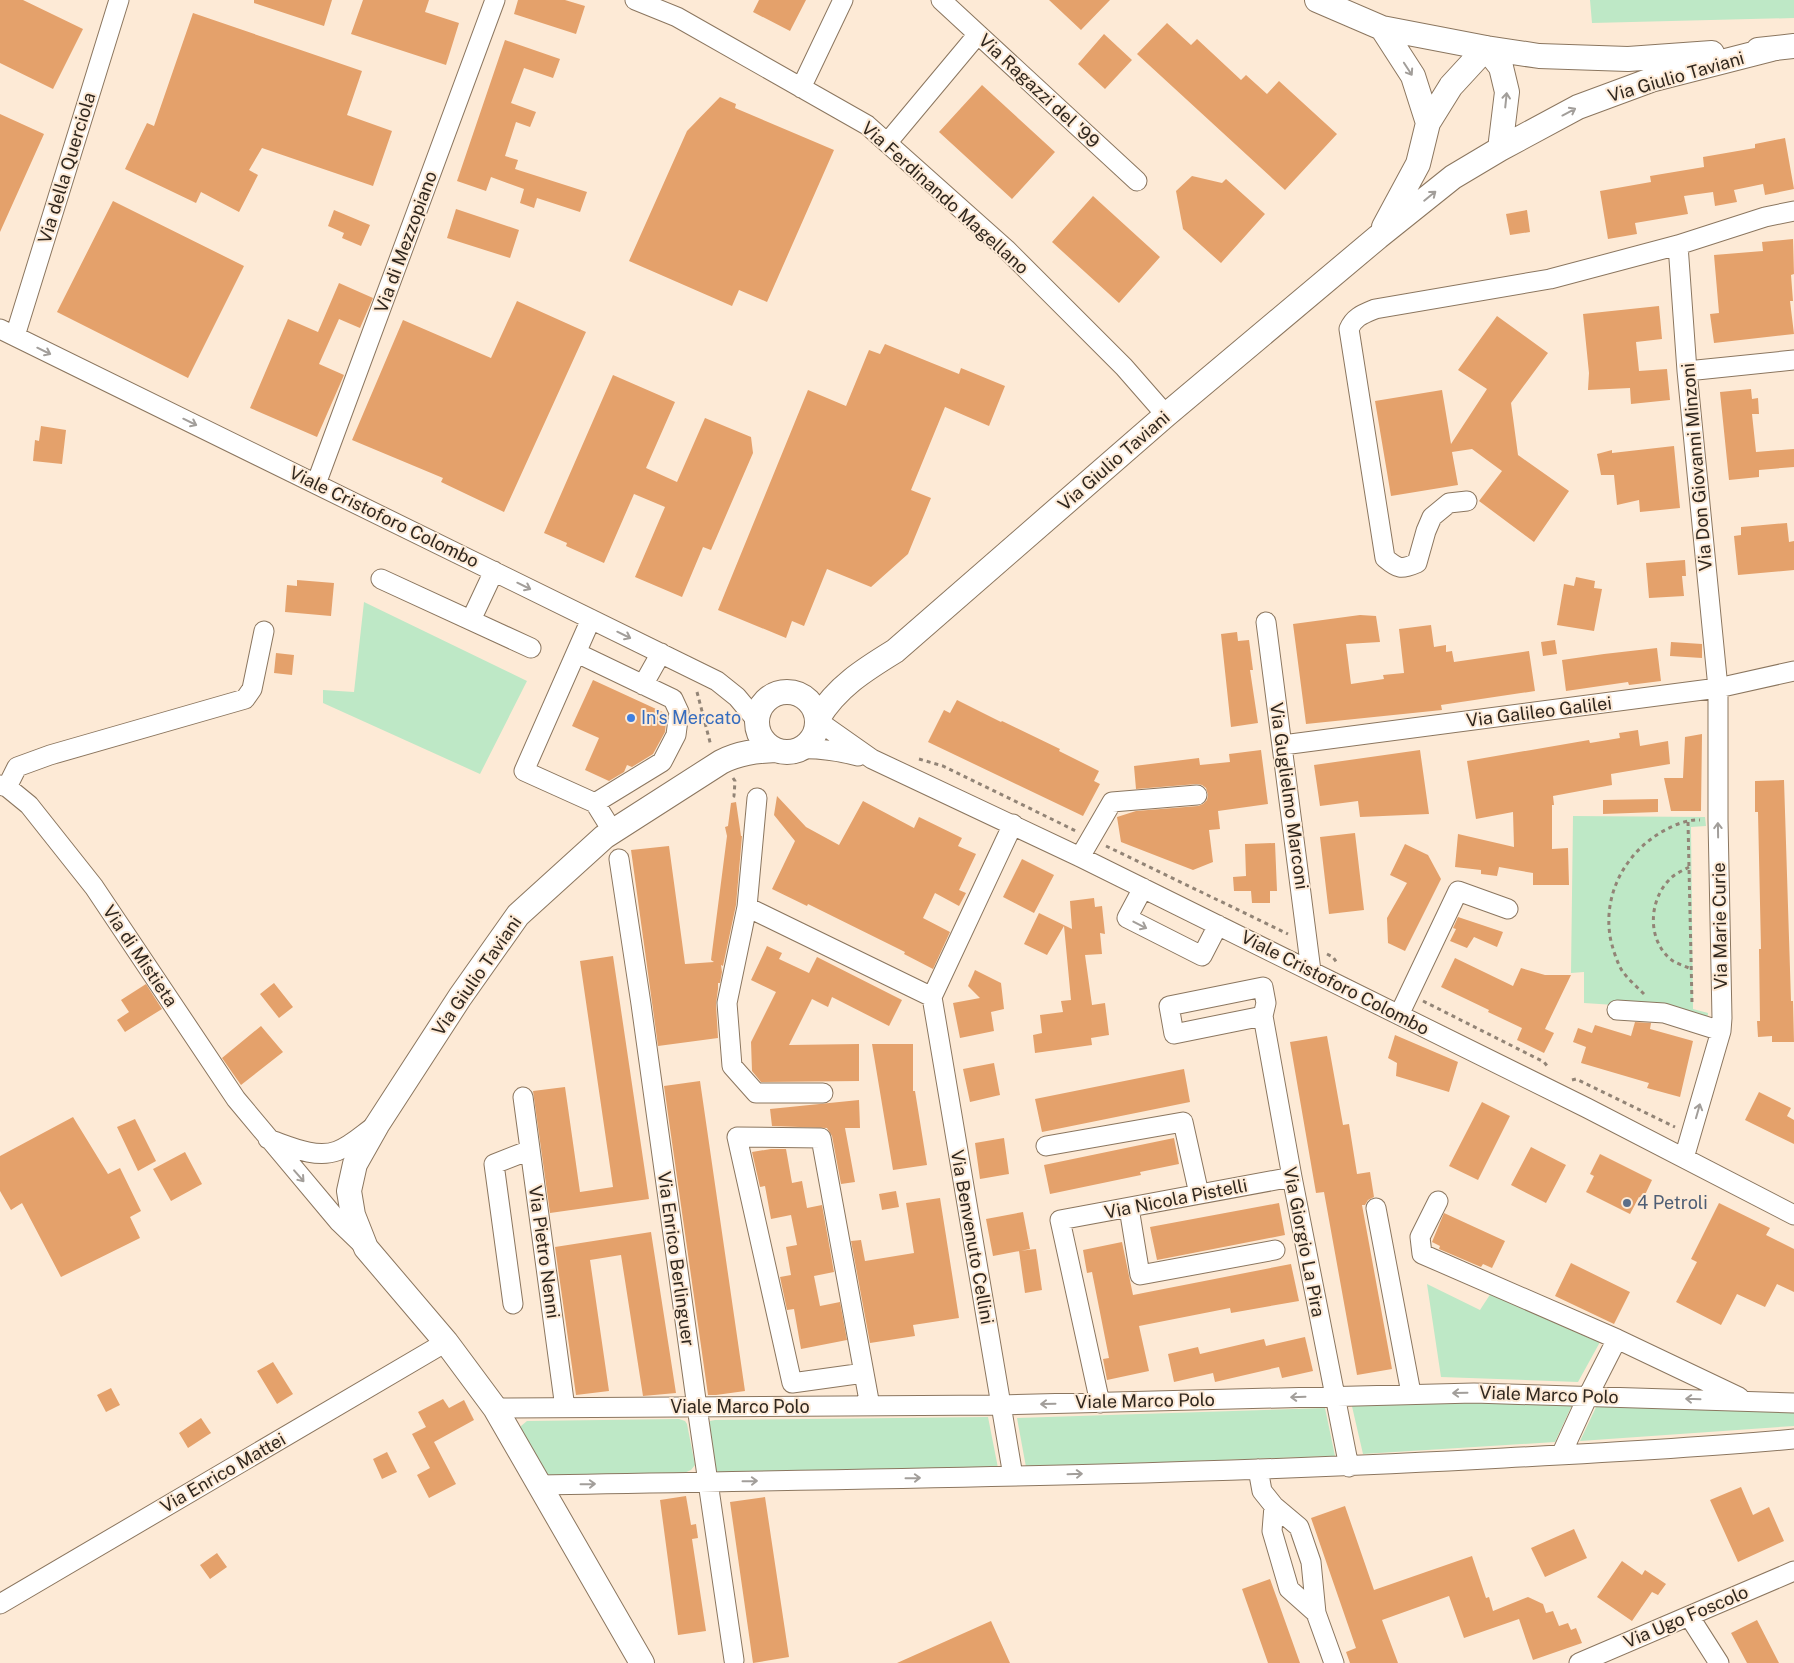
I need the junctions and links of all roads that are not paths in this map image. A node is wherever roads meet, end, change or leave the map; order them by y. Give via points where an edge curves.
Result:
1 (119, 0) edge
2 (496, 0) edge
3 (635, 0) edge
4 (843, 0) edge
5 (941, 0) edge
6 (1317, 0) edge
7 (1382, 28) junction
8 (978, 34) junction
9 (1486, 48) junction
10 (1783, 48) edge
11 (801, 88) junction
12 (1428, 123) junction
13 (887, 143) junction
14 (1500, 149) junction
15 (1137, 181) dead end
16 (1794, 211) edge
17 (1378, 237) junction
18 (1678, 246) junction
19 (7, 333) edge
20 (1794, 360) edge
21 (1687, 371) junction
22 (1166, 415) junction
23 (316, 484) junction
24 (1467, 501) dead end
25 (494, 571) junction
26 (381, 579) dead end
27 (591, 619) junction
28 (471, 620) junction
29 (1266, 622) dead end
30 (264, 631) dead end
31 (531, 648) dead end
32 (576, 653) junction
33 (661, 653) junction
34 (1794, 671) edge
35 (848, 682) junction
36 (643, 685) junction
37 (1718, 688) junction
38 (790, 691) junction
39 (818, 720) junction
40 (757, 723) junction
41 (1282, 745) junction
42 (800, 749) junction
43 (776, 750) junction
44 (722, 753) junction
45 (872, 759) junction
46 (4, 786) edge
47 (1197, 795) dead end
48 (757, 798) dead end
49 (595, 803) junction
50 (1013, 824) junction
51 (613, 832) junction
52 (1080, 856) junction
53 (619, 859) dead end
54 (1143, 888) junction
55 (747, 907) junction
56 (1508, 909) dead end
57 (1218, 925) junction
58 (1311, 971) junction
59 (932, 997) junction
60 (1617, 1010) dead end
61 (1399, 1015) junction
62 (1263, 1016) junction
63 (1721, 1030) junction
64 (823, 1092) dead end
65 (523, 1097) dead end
66 (377, 1125) junction
67 (267, 1139) junction
68 (1046, 1146) dead end
69 (530, 1150) junction
70 (1684, 1158) junction
71 (1292, 1177) junction
72 (1199, 1194) junction
73 (1438, 1201) dead end
74 (1129, 1208) junction
75 (1376, 1208) dead end
76 (1794, 1214) edge
77 (366, 1248) junction
78 (1275, 1250) dead end
79 (513, 1304) dead end
80 (1617, 1340) junction
81 (446, 1342) junction
82 (864, 1374) junction
83 (1411, 1393) junction
84 (1334, 1396) junction
85 (1588, 1396) junction
86 (1747, 1400) junction
87 (1100, 1403) junction
88 (1794, 1403) edge
89 (1000, 1405) junction
90 (870, 1406) junction
91 (697, 1407) junction
92 (495, 1408) junction
93 (566, 1408) junction
94 (1794, 1439) edge
95 (1561, 1455) junction
96 (1349, 1467) junction
97 (1258, 1469) junction
98 (1013, 1476) junction
99 (709, 1482) junction
100 (539, 1485) junction
101 (1274, 1506) junction
102 (1794, 1571) edge
103 (0, 1604) edge
104 (1316, 1613) junction
105 (1689, 1616) junction
106 (734, 1660) dead end
107 (642, 1663) edge
108 (1334, 1663) edge
109 (1578, 1663) edge
110 (1718, 1663) edge

1 - 19 street, Via della Querciola
2 - 23 street, Via di Mezzopiano
3 - 11 street, Via Ferdinando Magellano via 677,17
4 - 11 street
5 - 8 street, Via Ragazzi del '99
6 - 7 main road
7 - 9 main road
7 -> 12 main road via 1413,76
8 - 13 street
8 - 15 street, Via Ragazzi del '99
9 - 10 main road via 1539,56 1628,59
9 - 12 main road, Via Giulio Taviani via 1452,86
14 -> 9 main road via 1507,92 1501,67
14 -> 10 main road, Via Giulio Taviani via 1578,107 1651,80
11 - 13 street, Via Ferdinando Magellano via 867,125
12 - 17 main road, Via Giulio Taviani via 1418,164
13 - 22 street, Via Ferdinando Magellano via 1006,249 1124,367
17 -> 14 main road, Via Giulio Taviani via 1453,177
16 - 18 street via 1765,217
17 - 22 main road, Via Giulio Taviani
18 - 21 street, Via Don Giovanni Minzoni
18 - 24 street via 1550,279 1375,309 1361,314 1352,322 1349,329 1385,558 1406,568 1417,563 1432,517 1449,503
19 -> 23 street, Viale Cristoforo Colombo
20 - 21 street
21 - 37 street, Via Don Giovanni Minzoni
22 - 35 main road, Via Giulio Taviani via 895,651
23 - 25 street, Viale Cristoforo Colombo
25 -> 27 street, Viale Cristoforo Colombo
25 - 28 street
26 - 28 street
27 - 32 street
27 -> 33 street, Viale Cristoforo Colombo
28 - 31 street
29 - 41 street, Via Guglielmo Marconi
30 - 46 street via 252,690 245,699 50,755 17,767
32 - 36 street
32 - 49 street via 524,771
33 - 36 street
33 - 40 street, Viale Cristoforo Colombo via 717,681 737,697
34 - 37 street, Via Galileo Galilei
35 - 38 main road, Via Giulio Taviani
35 - 39 main road, Via Giulio Taviani via 835,694
36 - 49 street via 673,699 679,712 676,735 662,762
37 - 41 street, Via Galileo Galilei
63 -> 37 street, Via Marie Curie
38 - 39 main road, Viale Cristoforo Colombo via 806,698 814,707
38 - 40 main road via 778,692 768,698 761,707
39 - 42 main road via 815,736
39 - 45 street, Viale Cristoforo Colombo
40 - 43 main road, Viale Cristoforo Colombo via 764,742
40 - 44 main road, Via Giulio Taviani via 749,738
41 - 58 street, Via Guglielmo Marconi
42 - 43 main road, Viale Cristoforo Colombo
42 - 45 street, Viale Cristoforo Colombo via 837,750
43 - 44 main road, Via Giulio Taviani
44 - 51 main road, Via Giulio Taviani
45 - 50 street, Viale Cristoforo Colombo
46 - 67 street, Via di Mistieta via 29,805 94,887 236,1099
47 - 52 street via 1112,802
48 - 55 street
49 - 51 street
50 - 52 street, Viale Cristoforo Colombo
50 - 59 street
51 - 66 main road, Via Giulio Taviani via 518,915
52 - 54 street, Viale Cristoforo Colombo
53 - 91 street, Via Enrico Berlinguer
54 - 57 street, Viale Cristoforo Colombo
54 -> 57 street via 1127,918 1202,956
55 - 59 street
55 - 64 street via 727,1003 732,1066 756,1092
56 - 61 street via 1458,890
57 - 58 street, Viale Cristoforo Colombo
58 - 61 street, Viale Cristoforo Colombo
59 - 89 street, Via Benvenuto Cellini
60 - 63 street via 1664,1013
61 - 70 street, Viale Cristoforo Colombo
62 - 62 street, Via Giorgio La Pira via 1266,1003 1263,987 1169,1006 1174,1034
62 - 71 street, Via Giorgio La Pira
70 -> 63 street, Via Marie Curie
65 - 69 street, Via Pietro Nenni
66 - 67 street via 346,1147 327,1153 301,1150
66 - 77 main road, Via Giulio Taviani via 355,1164 350,1191 352,1215
67 -> 77 street, Via di Mistieta via 339,1222
68 - 72 street via 1183,1122
69 - 79 street via 494,1164
69 - 93 street, Via Pietro Nenni
70 - 76 street, Viale Cristoforo Colombo
71 - 72 street, Via Nicola Pistelli
71 - 84 street, Via Giorgio La Pira
72 - 74 street, Via Nicola Pistelli
73 - 80 street via 1420,1237 1422,1254
74 - 78 street via 1140,1275
74 - 87 street, Via Nicola Pistelli via 1060,1220
75 - 83 street
77 - 81 main road
80 - 85 street
80 - 86 street
81 - 92 main road
81 - 103 street, Via Enrico Mattei
82 - 82 street via 821,1138 737,1136 792,1383
82 - 90 street
83 - 84 street, Viale Marco Polo
85 -> 83 street, Viale Marco Polo
84 -> 87 street, Viale Marco Polo
84 - 96 street, Via Giorgio La Pira
86 -> 85 street, Viale Marco Polo
85 - 95 street
86 - 88 street, Viale Marco Polo
87 -> 89 street, Viale Marco Polo
89 - 90 street, Viale Marco Polo
89 - 98 street, Via Benvenuto Cellini
90 - 91 street, Viale Marco Polo
91 - 93 street, Viale Marco Polo
91 - 99 street, Via Enrico Berlinguer
92 - 93 street, Viale Marco Polo
92 - 100 main road
94 - 95 street
95 - 96 street
96 - 97 street
98 -> 97 street
97 - 101 street via 1262,1491
99 -> 98 street
100 -> 99 street
99 - 106 street, Via Enrico Berlinguer
100 - 107 main road
101 - 104 street via 1299,1527 1311,1562
101 - 104 street via 1272,1531 1289,1589
102 - 105 street, Via Ugo Foscolo
104 - 108 street
105 - 109 street, Via Ugo Foscolo
105 - 110 street

